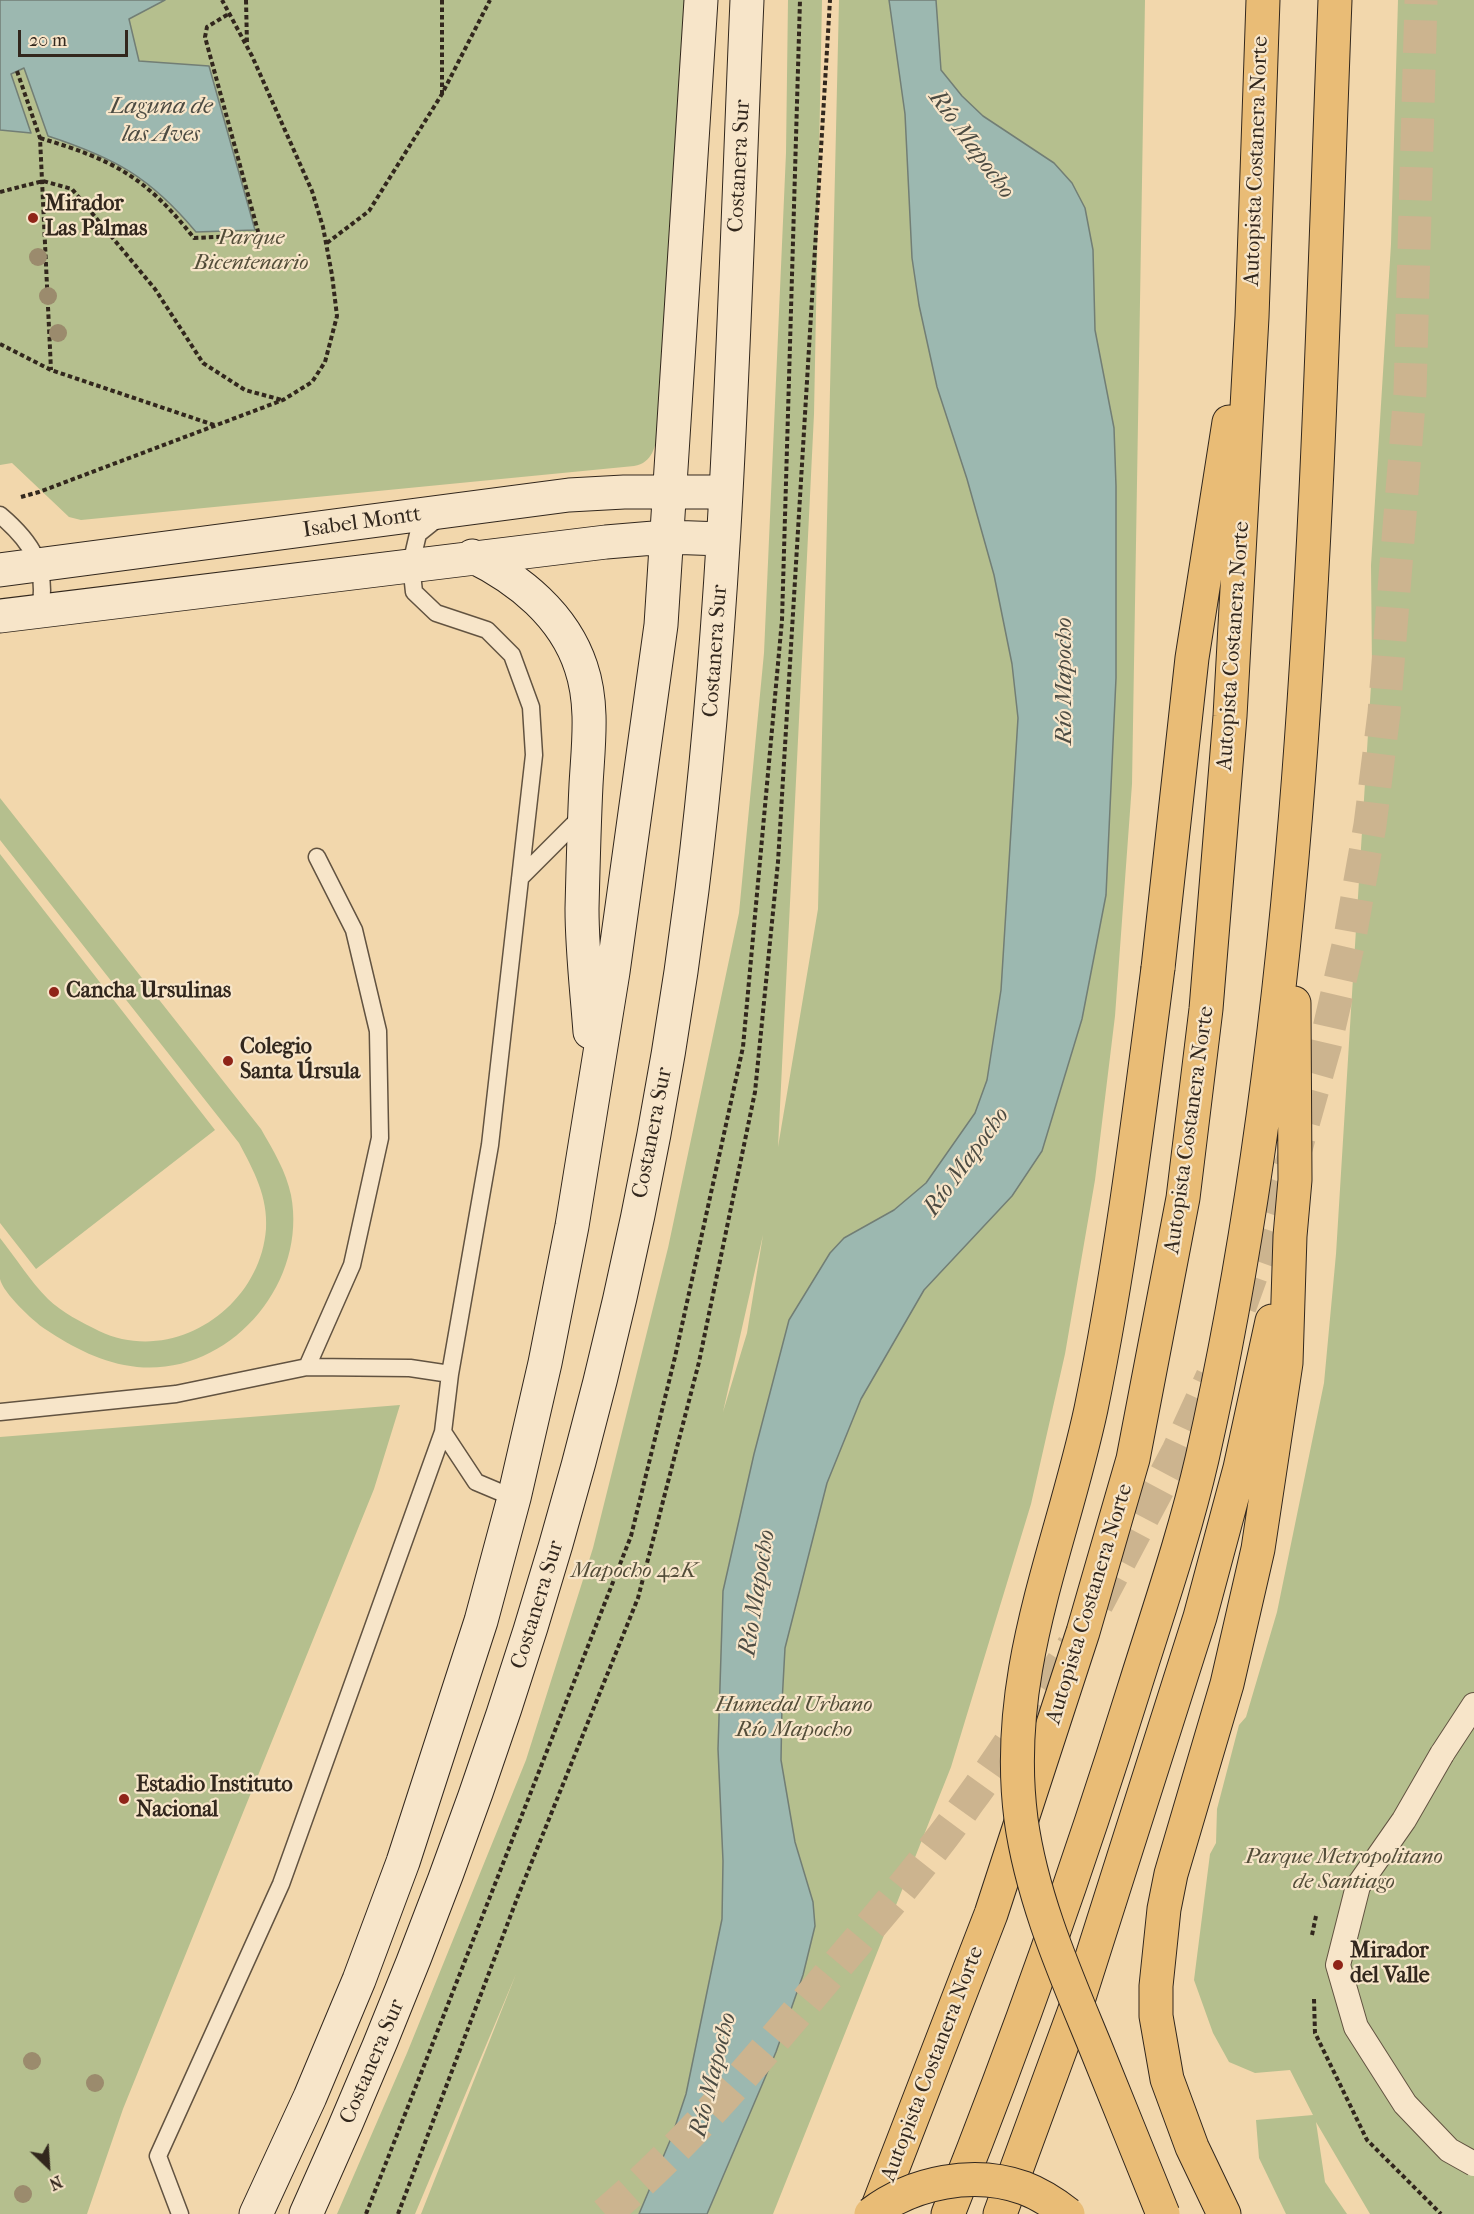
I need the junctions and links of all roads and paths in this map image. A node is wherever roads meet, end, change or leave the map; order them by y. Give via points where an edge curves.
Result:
1 (222, 0) edge
2 (246, 0) edge
3 (442, 0) edge
4 (490, 0) edge
5 (701, 0) edge
6 (747, 0) edge
7 (1263, 0) edge
8 (1335, 0) edge
9 (230, 13) junction
10 (247, 46) junction
11 (17, 70) dead end
12 (442, 94) junction
13 (39, 136) junction
14 (43, 181) junction
15 (0, 192) edge
16 (327, 243) junction
17 (1252, 317) junction
18 (0, 344) edge
19 (51, 370) junction
20 (283, 400) junction
21 (214, 425) junction
22 (670, 492) junction
23 (725, 492) junction
24 (10, 500) dead end
25 (445, 512) junction
26 (0, 515) edge
27 (666, 537) junction
28 (723, 539) junction
29 (472, 556) junction
30 (411, 564) junction
31 (39, 566) junction
32 (0, 570) edge
33 (40, 611) junction
34 (0, 615) edge
35 (585, 813) junction
36 (1295, 839) junction
37 (317, 857) dead end
38 (520, 878) junction
39 (593, 1088) junction
40 (1290, 1236) junction
41 (307, 1367) junction
42 (450, 1374) junction
43 (0, 1412) edge
44 (443, 1432) junction
45 (514, 1498) junction
46 (1474, 1704) edge
47 (1474, 2164) edge
48 (180, 2214) edge
49 (256, 2214) edge
50 (306, 2214) edge
51 (873, 2214) edge
52 (948, 2214) edge
53 (1000, 2214) edge
54 (1068, 2214) edge
55 (1163, 2214) edge
56 (1224, 2214) edge

1 - 9 path
2 - 10 path
3 - 12 path
4 - 12 path
5 - 22 main road, Costanera Sur
6 - 23 main road, Costanera Sur
7 - 17 highway, Autopista Costanera Norte
8 - 36 highway via 1316,491
9 - 10 path
9 - 13 path via 207,27 205,37 259,235 194,238 146,185 92,153
10 - 16 path via 312,191
11 - 13 path
12 - 16 path via 369,211
13 - 14 path
14 - 15 path
14 - 19 path
14 - 20 path via 72,189 155,289 203,363 245,390
16 - 20 path via 337,316 333,339 312,382
17 - 51 highway, Autopista Costanera Norte via 1230,716 1206,1009 1184,1198 1153,1366 1133,1459 1054,1725 991,1914
17 - 55 highway, bridge via 1226,436 1203,578 1158,968 1112,1300 1085,1433 1026,1659 1016,1758 1025,1847 1037,1893 1058,1956
18 - 19 path
19 - 21 path
20 - 21 path
21 - 24 path
22 - 23 main road, Isabel Montt
22 - 25 main road, Isabel Montt via 569,495
22 - 27 main road, Costanera Sur
23 - 28 main road, Costanera Sur
25 - 30 lane via 418,534
25 - 31 main road, Isabel Montt
26 - 31 lane via 24,535
27 - 28 main road, Isabel Montt
27 - 29 main road, Isabel Montt
27 - 39 main road, Costanera Sur via 660,636 631,856
28 - 50 main road, Costanera Sur via 708,753 692,896 645,1181 614,1322 576,1473 502,1720 458,1847 377,2056
29 - 30 main road, Isabel Montt
29 - 35 main road via 501,570 526,589 549,612 578,659 590,711
30 - 33 main road, Isabel Montt
30 - 38 lane via 414,592 436,613 487,630 512,656 531,707 534,755
31 - 32 main road, Isabel Montt
31 - 33 lane
33 - 34 main road, Isabel Montt
35 - 38 lane
35 - 39 main road via 582,912
36 - 40 highway via 1295,1169
36 - 52 highway via 1264,1113 1202,1461 1173,1570 1074,1876 1031,2001
37 - 41 lane via 354,930 378,1031 380,1138 352,1265
38 - 42 lane via 490,1145
39 - 45 main road, Costanera Sur via 552,1329
40 - 53 highway via 1240,1468 1200,1617 1077,2004
40 - 56 highway via 1286,1363 1258,1549 1227,1684 1172,1874 1156,1986 1156,2016 1167,2079 1192,2147
41 - 42 lane via 410,1368
41 - 43 lane via 176,1394
42 - 44 lane
44 - 45 lane via 476,1482
44 - 48 lane via 281,1884 158,2156
45 - 49 main road, Costanera Sur via 478,1632 403,1862 354,1991
46 - 47 street, bridge via 1404,1820 1358,1886 1338,1965 1356,2027 1405,2103 1449,2150
51 - 54 highway, bridge via 906,2193 933,2184 991,2180 1025,2188

